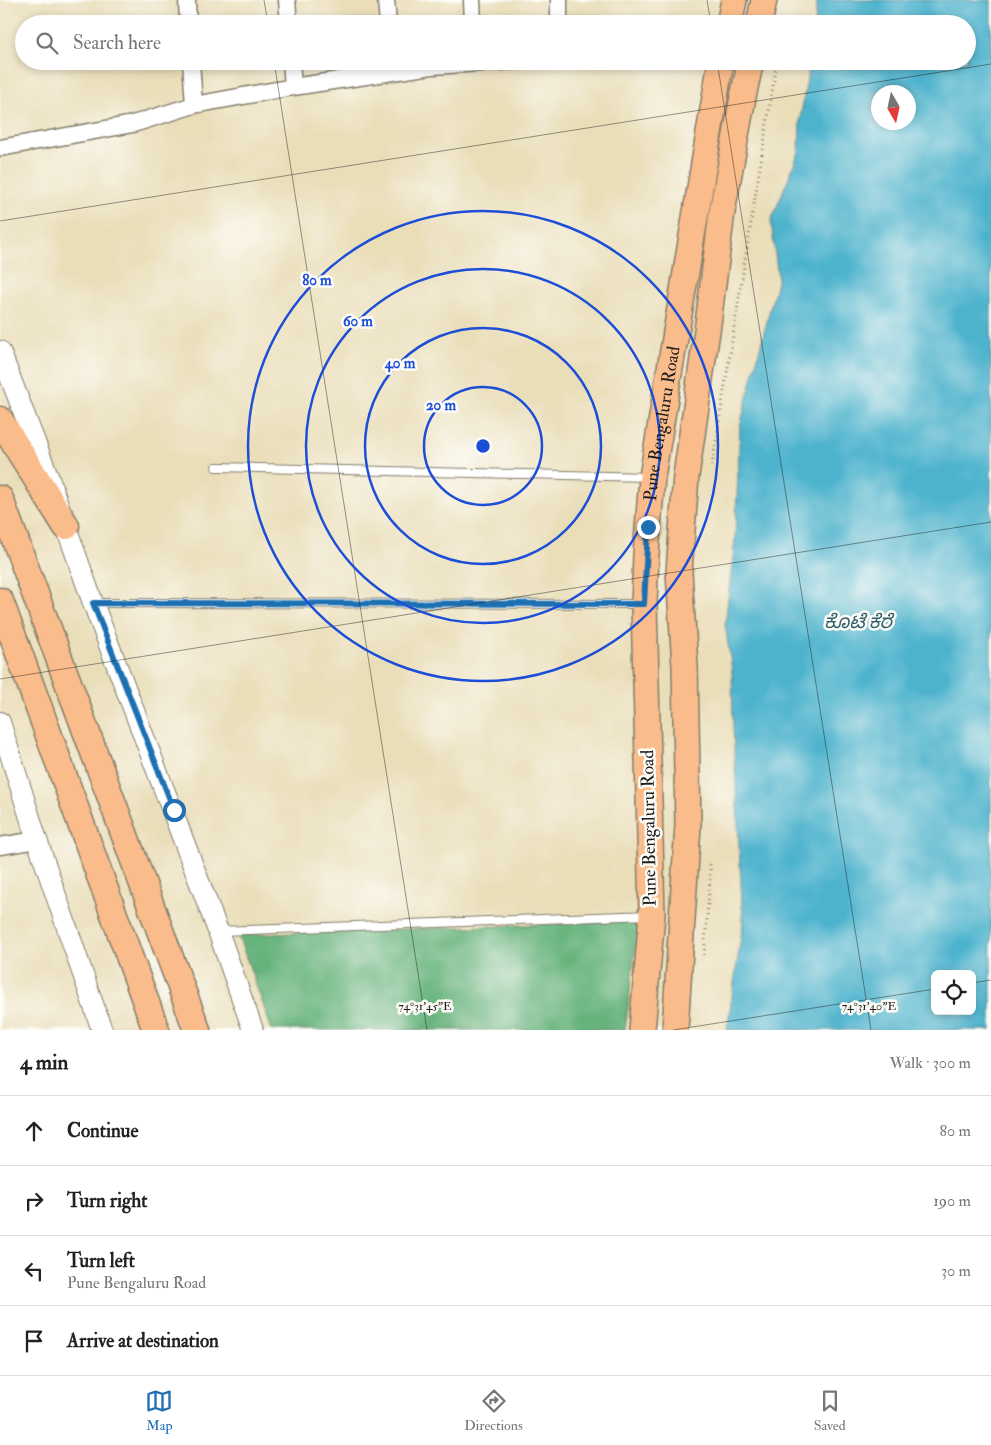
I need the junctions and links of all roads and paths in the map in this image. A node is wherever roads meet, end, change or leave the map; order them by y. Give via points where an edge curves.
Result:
1 (187, 0) edge
2 (287, 0) edge
3 (386, 0) edge
4 (472, 0) edge
5 (559, 0) edge
6 (734, 0) edge
7 (764, 0) edge
8 (188, 15) edge
9 (288, 15) edge
10 (387, 15) edge
11 (473, 15) edge
12 (559, 15) edge
13 (731, 15) edge
14 (761, 15) edge
15 (192, 70) edge
16 (292, 70) edge
17 (377, 70) edge
18 (720, 70) edge
19 (749, 70) edge
20 (776, 70) edge
21 (293, 87) junction
22 (194, 105) junction
23 (0, 148) edge
24 (0, 351) edge
25 (0, 420) edge
26 (216, 467) dead end
27 (712, 468) dead end
28 (652, 477) junction
29 (0, 499) edge
30 (66, 526) junction
31 (0, 601) edge
32 (93, 603) junction
33 (644, 604) junction
34 (0, 643) edge
35 (27, 676) junction
36 (0, 722) edge
37 (37, 840) junction
38 (0, 846) edge
39 (709, 860) dead end
40 (652, 915) junction
41 (218, 931) junction
42 (703, 964) dead end
43 (102, 1030) edge
44 (156, 1030) edge
45 (197, 1030) edge
46 (253, 1030) edge
47 (642, 1030) edge
48 (675, 1030) edge

1 - 8 street
2 - 9 street
3 - 10 street
4 - 11 street
5 - 12 street
6 - 13 main road
7 - 14 main road
15 - 22 street
16 - 21 street
17 - 21 street
18 - 28 main road, Pune Bengaluru Road
19 - 48 main road, Pune Bengaluru Road via 722,212 686,476 679,572 685,666 688,825
20 - 27 path
21 - 22 street
22 - 23 street via 133,124
24 - 30 street
25 - 30 highway
26 - 28 lane
28 - 33 main road, Pune Bengaluru Road
29 - 45 highway
30 - 32 street
31 - 35 highway
32 - 33 lane
32 - 41 street
33 - 40 main road, Pune Bengaluru Road
34 - 35 highway
35 - 44 highway
36 - 37 street
37 - 38 street
37 - 43 street
39 - 42 path
40 - 41 lane
40 - 47 main road, Pune Bengaluru Road
41 - 46 street

